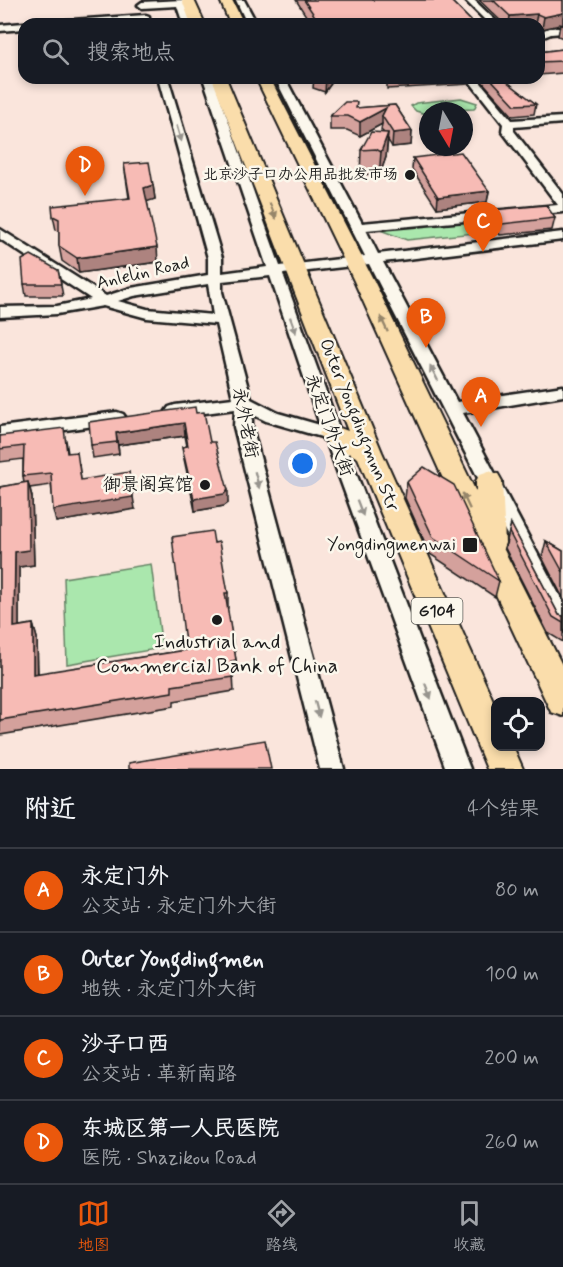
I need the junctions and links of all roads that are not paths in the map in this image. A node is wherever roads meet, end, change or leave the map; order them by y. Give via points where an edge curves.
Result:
1 (226, 0) edge
2 (240, 0) edge
3 (469, 0) edge
4 (182, 1) edge
5 (141, 3) edge
6 (145, 18) edge
7 (186, 18) edge
8 (194, 18) edge
9 (234, 18) edge
10 (249, 18) edge
11 (488, 18) edge
12 (18, 26) edge
13 (0, 28) edge
14 (563, 30) edge
15 (545, 33) edge
16 (165, 84) edge
17 (210, 84) edge
18 (221, 84) edge
19 (266, 84) edge
20 (283, 84) edge
21 (477, 84) edge
22 (293, 104) junction
23 (563, 120) edge
24 (509, 124) junction
25 (294, 141) junction
26 (339, 196) junction
27 (563, 203) edge
28 (563, 208) edge
29 (333, 220) junction
30 (357, 227) junction
31 (0, 233) edge
32 (563, 236) edge
33 (364, 259) junction
34 (284, 268) junction
35 (215, 278) junction
36 (104, 301) junction
37 (0, 312) edge
38 (221, 320) junction
39 (563, 391) edge
40 (243, 402) junction
41 (452, 409) junction
42 (164, 412) edge
43 (130, 416) edge
44 (0, 432) edge
45 (332, 434) junction
46 (369, 452) junction
47 (489, 481) junction
48 (491, 554) junction
49 (563, 623) edge
50 (563, 701) edge
51 (332, 769) edge
52 (458, 769) edge
53 (505, 769) edge

1 - 9 highway
2 - 10 street
3 - 11 street
4 - 5 street
4 - 7 street
4 - 8 highway
5 - 6 street
12 - 13 street
14 - 15 street
16 -> 35 street, 永外老街 via 215,258
17 - 34 street, 永定门外大街
18 -> 34 highway, Outer Yongdingmnn Str / G104
19 - 25 highway
20 - 22 street
21 - 24 street
22 - 25 highway
22 - 26 street
23 - 24 street
24 - 27 street via 508,130
25 - 29 highway
26 - 29 highway
26 - 30 street
28 - 30 street
29 - 33 highway
30 - 33 street
31 - 36 street
32 - 33 street, Anlelin Road
33 - 34 street, Anlelin Road
41 -> 33 street
48 -> 33 highway
34 - 35 street, Anlelin Road
34 -> 45 street, 永定门外大街
34 - 46 highway, Outer Yongdingmnn Str / G104
35 - 36 street, Anlelin Road via 131,292
35 - 38 street, 永外老街
36 - 37 street, Anlelin Road via 57,310
36 - 38 street via 144,314
38 - 40 street, 永外老街
39 - 41 street
40 - 42 street
40 - 45 street via 272,417
40 -> 51 street, 永外老街 via 243,427
41 - 47 street
43 - 44 street
45 - 46 highway
45 -> 52 street, 永定门外大街
46 - 53 highway, Outer Yongdingmnn Str / G104
47 - 48 highway
47 - 49 street
48 - 50 highway

